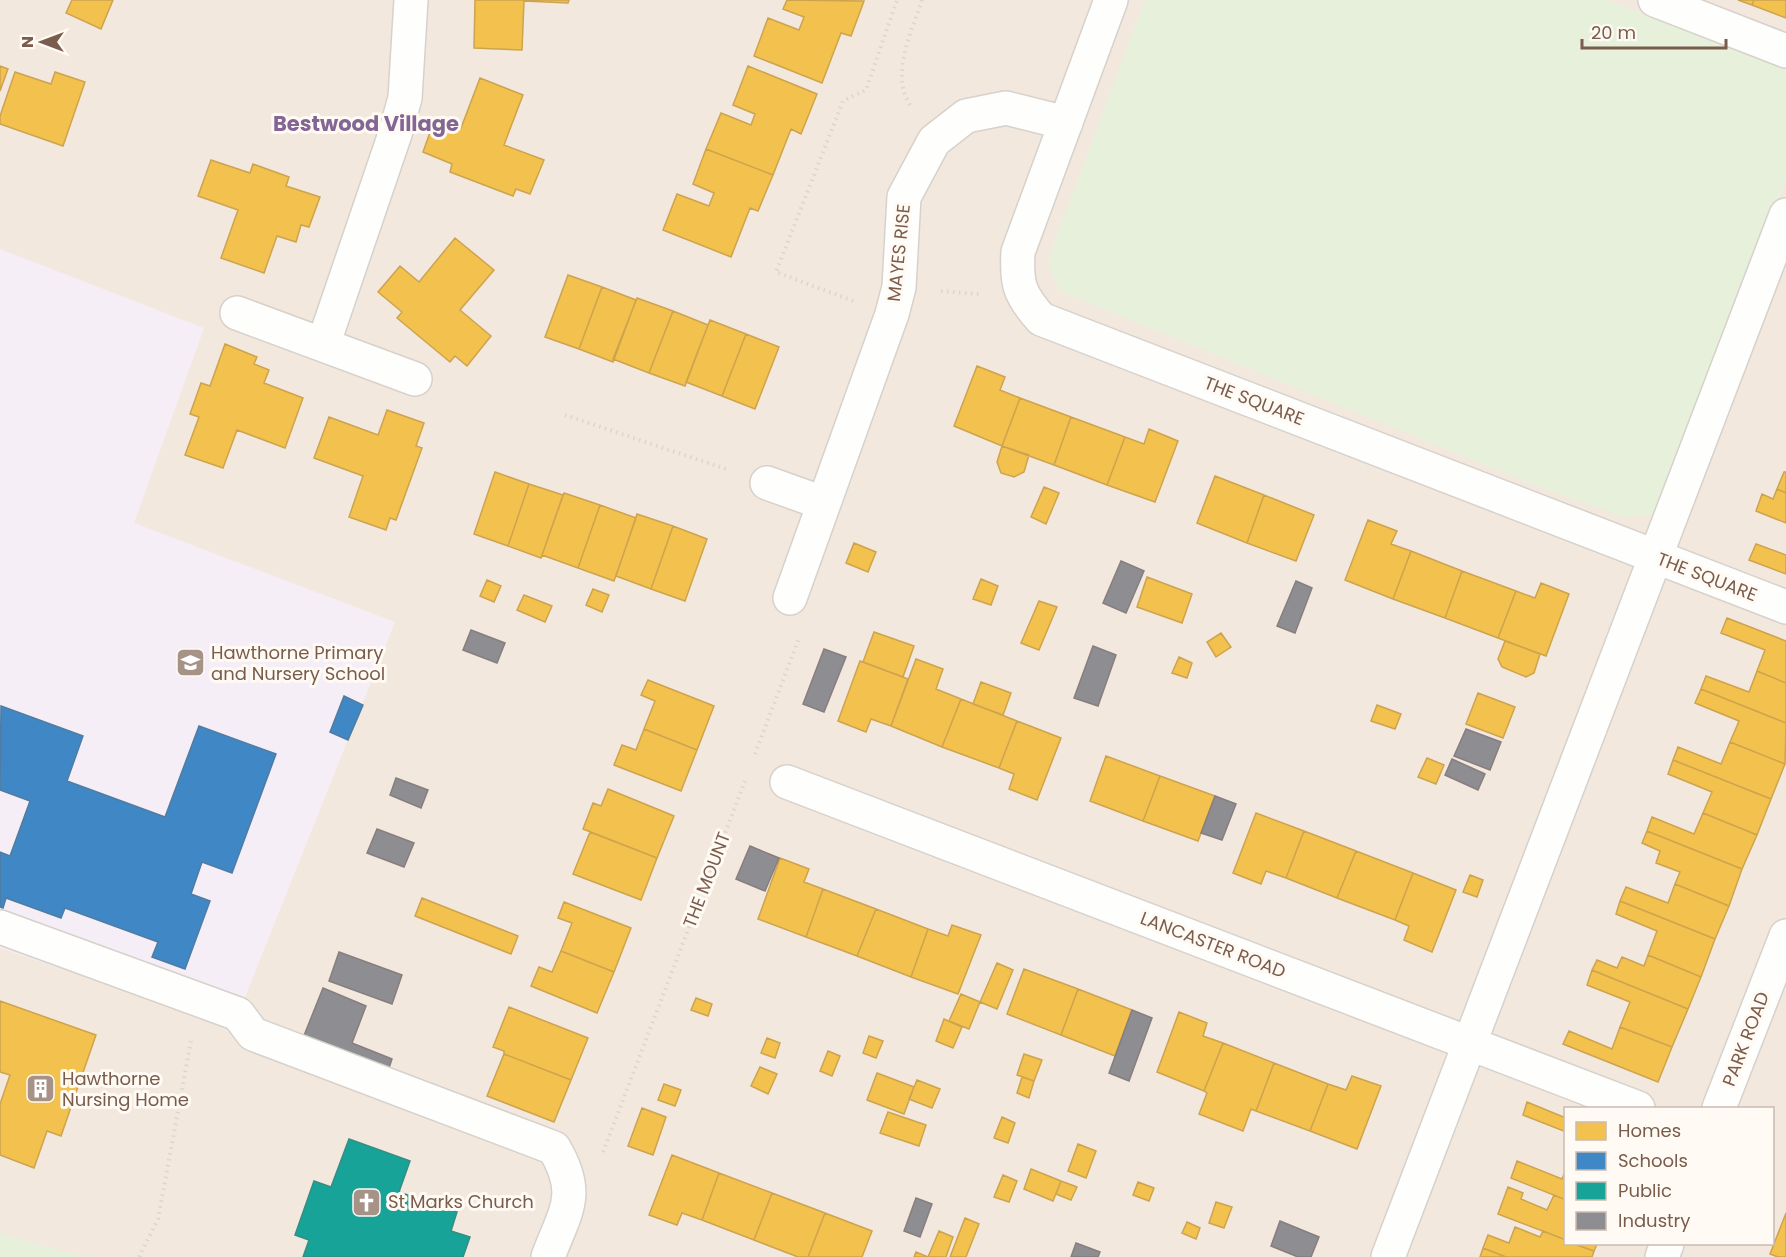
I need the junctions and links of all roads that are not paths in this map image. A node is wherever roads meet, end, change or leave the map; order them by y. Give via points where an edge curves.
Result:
1 (411, 0) edge
2 (1110, 0) edge
3 (1655, 0) edge
4 (1786, 51) edge
5 (1066, 123) junction
6 (1786, 215) edge
7 (237, 314) dead end
8 (323, 345) junction
9 (414, 379) dead end
10 (767, 483) road end
11 (823, 503) junction
12 (1656, 557) junction
13 (790, 598) dead end
14 (1786, 607) edge
15 (787, 782) dead end
16 (0, 927) edge
17 (1786, 936) edge
18 (1470, 1044) junction
19 (1635, 1107) edge
20 (1719, 1107) edge
21 (555, 1255) edge
22 (1388, 1257) edge

1 - 8 street via 405,98
2 - 5 street, THE SQUARE
3 - 4 street
5 - 11 street, MAYES RISE via 1006,108 966,116 934,141 904,197 899,287 892,314
5 - 12 street, THE SQUARE via 1018,252 1017,276 1023,298 1041,319
6 - 12 street
7 - 8 street
8 - 9 street
10 - 11 street
11 - 13 street, MAYES RISE
12 - 14 street, THE SQUARE
12 - 18 street
15 - 18 street, LANCASTER ROAD
16 - 21 street via 238,1014 253,1034 554,1148 571,1186
17 - 20 street, PARK ROAD
18 - 19 street, LANCASTER ROAD
18 - 22 street

